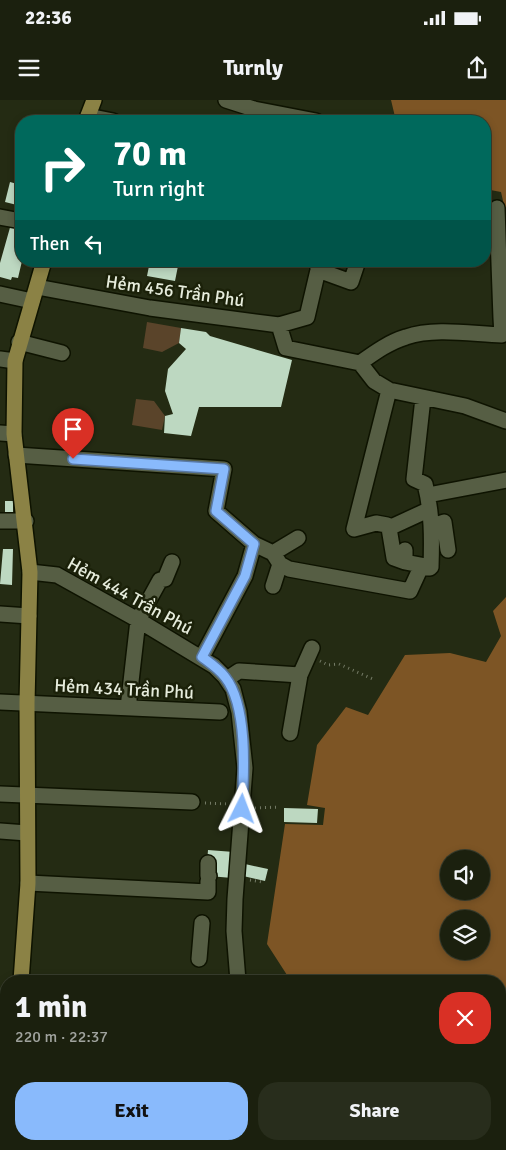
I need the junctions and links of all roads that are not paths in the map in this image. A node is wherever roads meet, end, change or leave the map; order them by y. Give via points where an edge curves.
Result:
1 (94, 100) edge
2 (226, 100) edge
3 (88, 115) edge
4 (285, 115) edge
5 (498, 208) dead end
6 (0, 217) edge
7 (15, 220) edge
8 (42, 267) edge
9 (318, 267) edge
10 (320, 267) edge
11 (356, 267) edge
12 (0, 294) edge
13 (34, 294) junction
14 (503, 317) edge
15 (279, 325) junction
16 (504, 335) edge
17 (19, 342) junction
18 (62, 353) dead end
19 (7, 360) edge
20 (360, 363) junction
21 (389, 390) junction
22 (422, 398) junction
23 (506, 421) edge
24 (7, 434) edge
25 (16, 455) junction
26 (506, 480) edge
27 (428, 503) junction
28 (0, 520) edge
29 (26, 521) junction
30 (432, 526) junction
31 (389, 528) junction
32 (298, 538) dead end
33 (254, 544) junction
34 (448, 550) dead end
35 (276, 558) junction
36 (172, 562) dead end
37 (430, 568) dead end
38 (30, 572) junction
39 (274, 586) dead end
40 (0, 614) edge
41 (29, 616) junction
42 (138, 620) junction
43 (310, 653) road end
44 (202, 657) junction
45 (300, 675) junction
46 (226, 679) junction
47 (0, 702) edge
48 (27, 703) junction
49 (128, 708) junction
50 (220, 712) dead end
51 (290, 733) dead end
52 (0, 794) edge
53 (27, 795) junction
54 (192, 802) road end
55 (0, 831) edge
56 (27, 832) junction
57 (209, 873) dead end
58 (28, 883) junction
59 (202, 923) dead end
60 (200, 959) dead end
61 (22, 975) edge
62 (238, 975) edge

1 - 3 main road
2 - 4 street
5 - 14 street
6 - 7 street
8 - 13 main road
9 - 15 street via 307,316
10 - 11 street via 351,282
12 - 13 street, Hẻm 456 Trần Phú
13 - 15 street, Hẻm 456 Trần Phú
13 - 17 main road
14 - 16 street
15 - 20 street via 286,348
16 - 20 street via 415,334 397,340
17 - 18 street
17 - 19 main road
19 - 24 main road
20 - 21 street via 374,381
21 - 22 street
21 - 31 street via 354,529 376,523
22 - 23 street via 465,406
22 - 27 street via 414,479 425,484
24 - 25 main road
25 - 29 main road
25 - 33 street via 224,469 216,511
26 - 27 street
27 - 30 street
27 - 31 street
28 - 29 street
29 - 38 main road
30 - 31 street via 430,566 405,556 394,558
30 - 34 street via 444,522
32 - 35 street
33 - 35 street
33 - 44 street via 245,576
35 - 37 street via 289,569 410,591 420,567
35 - 39 street
36 - 42 street via 165,579 160,580
38 - 41 main road
38 - 42 street, Hẻm 444 Trần Phú via 57,575
40 - 41 street
41 - 48 main road
42 - 44 street, Hẻm 444 Trần Phú
42 - 49 street
43 - 45 street
44 - 46 street, Hẻm 444 Trần Phú
45 - 46 street via 239,671
45 - 51 street
46 - 62 street, Hẻm 444 Trần Phú via 233,689 239,712 245,768 235,907
47 - 48 street, Hẻm 434 Trần Phú
48 - 49 street, Hẻm 434 Trần Phú
48 - 53 main road
49 - 50 street, Hẻm 434 Trần Phú
52 - 53 street
53 - 54 street
53 - 56 main road
55 - 56 street
56 - 58 main road
57 - 58 street via 208,892
58 - 61 main road
59 - 60 street

